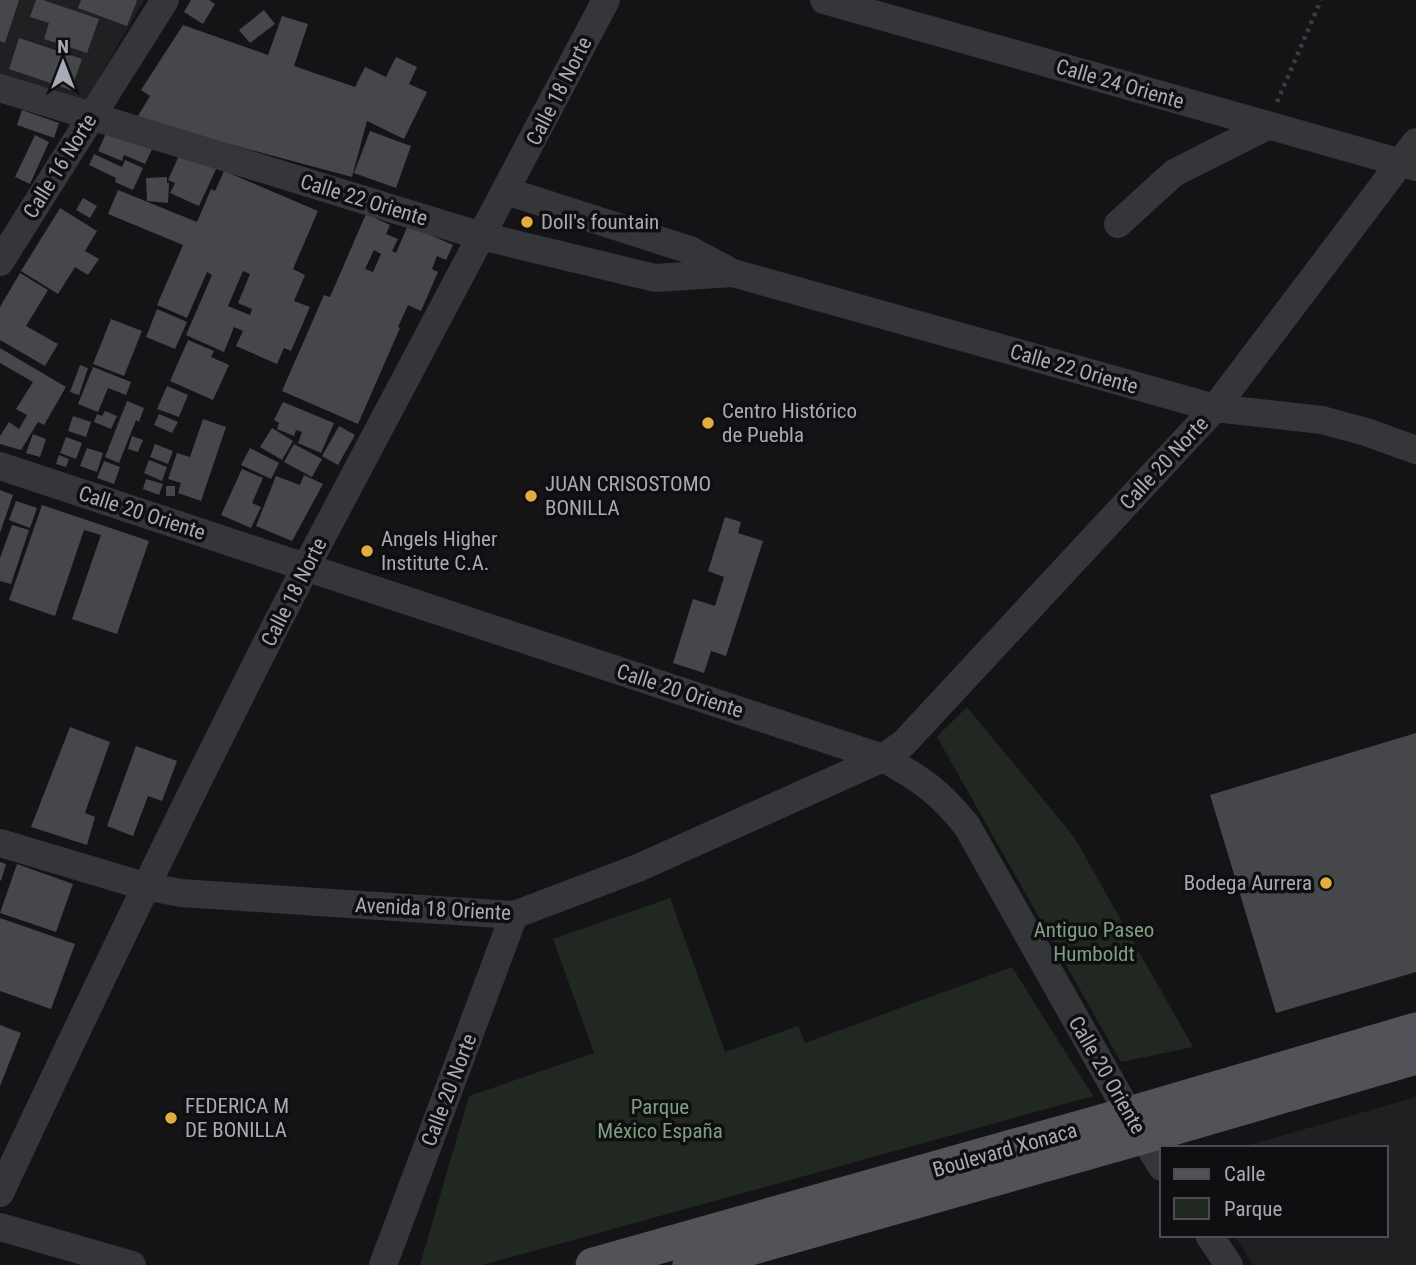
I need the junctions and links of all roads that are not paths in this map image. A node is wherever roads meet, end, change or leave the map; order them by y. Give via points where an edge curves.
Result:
1 (165, 0) edge
2 (606, 0) edge
3 (824, 0) edge
4 (0, 88) edge
5 (91, 116) junction
6 (1267, 126) junction
7 (1411, 158) edge
8 (506, 191) junction
9 (1118, 224) dead end
10 (481, 236) junction
11 (0, 262) edge
12 (733, 273) junction
13 (1215, 408) junction
14 (1416, 450) edge
15 (0, 466) edge
16 (306, 567) junction
17 (883, 758) junction
18 (0, 843) edge
19 (144, 886) junction
20 (514, 915) junction
21 (1416, 1030) edge
22 (1416, 1057) edge
23 (1136, 1126) junction
24 (1160, 1164) edge
25 (0, 1193) edge
26 (0, 1227) edge
27 (1210, 1237) edge
28 (132, 1265) edge
29 (383, 1265) edge
30 (593, 1265) edge
31 (690, 1265) edge
32 (1229, 1265) edge

1 - 5 street, Calle 16 Norte
2 - 8 street, Calle 18 Norte
3 - 6 street, Calle 24 Oriente
4 - 5 street, Calle 22 Oriente
5 - 10 street, Calle 22 Oriente
5 - 11 street, Calle 16 Norte
6 - 7 street, Calle 24 Oriente
6 - 9 street via 1174,173
7 - 13 street, Calle 20 Norte
8 - 10 street, Calle 18 Norte
8 - 12 street, Calle 22 Oriente via 690,250
10 - 12 street, Calle 22 Oriente via 655,278
10 - 16 street, Calle 18 Norte
12 - 13 street, Calle 22 Oriente
13 - 14 street, Calle 22 Oriente via 1322,420
13 - 17 street, Calle 20 Norte via 913,733
15 - 16 street, Calle 20 Oriente
16 - 17 street, Calle 20 Oriente
16 - 19 street, Calle 18 Norte
17 - 20 street, Avenida 18 Oriente via 638,868
17 - 23 street, Calle 20 Oriente via 947,800 967,826
18 - 19 street, Avenida 18 Oriente
19 - 20 street, Avenida 18 Oriente via 181,893
19 - 25 street, Calle 18 Norte
20 - 29 street, Calle 20 Norte
21 - 23 main road, Boulevard Xonaca
22 - 23 main road, Boulevard Xonaca
23 - 24 street, Calle 20 Oriente
23 - 30 main road, Boulevard Xonaca
23 - 31 main road, Boulevard Xonaca
26 - 28 street
27 - 32 street

